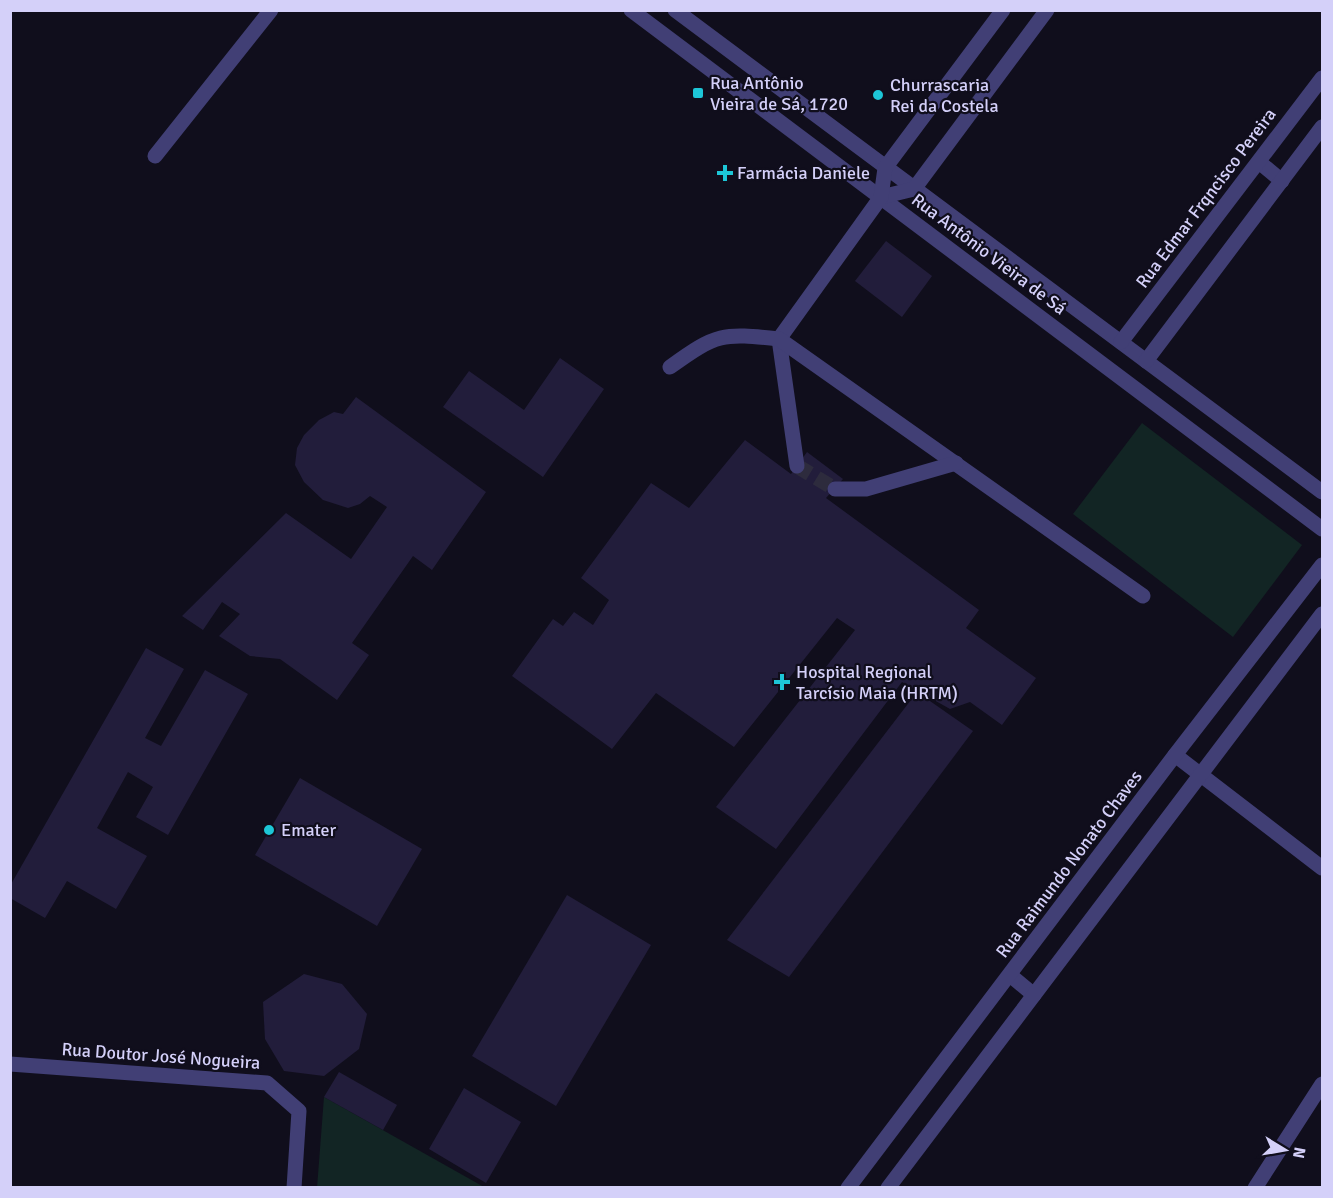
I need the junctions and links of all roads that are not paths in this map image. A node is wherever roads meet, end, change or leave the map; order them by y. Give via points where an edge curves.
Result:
1 (271, 10) edge
2 (631, 10) edge
3 (675, 10) edge
4 (1003, 10) edge
5 (1047, 10) edge
6 (1323, 78) edge
7 (1323, 127) edge
8 (155, 156) dead end
9 (1259, 162) junction
10 (885, 168) junction
11 (1282, 181) junction
12 (914, 189) junction
13 (881, 197) junction
14 (779, 339) junction
15 (1120, 342) junction
16 (1146, 361) junction
17 (670, 367) dead end
18 (956, 464) junction
19 (797, 466) dead end
20 (835, 489) tunnel mouth
21 (1323, 492) edge
22 (1323, 529) edge
23 (1323, 565) edge
24 (1143, 596) dead end
25 (1323, 614) edge
26 (1175, 755) junction
27 (1202, 775) junction
28 (1323, 868) edge
29 (1010, 975) junction
30 (1034, 994) junction
31 (10, 1064) edge
32 (1323, 1084) edge
33 (294, 1188) edge
34 (848, 1188) edge
35 (888, 1188) edge
36 (1255, 1188) edge

1 - 8 street
2 - 13 street, Rua Antônio Vieira de Sá
3 - 10 street, Rua Antônio Vieira de Sá
4 - 10 street
5 - 12 street
6 - 9 street, Rua Edmar Frqncisco Pereira
7 - 11 street
9 - 11 street
9 - 15 street, Rua Edmar Frqncisco Pereira
10 - 12 street, Rua Antônio Vieira de Sá
10 - 13 street
11 - 16 street
12 - 13 street
12 - 15 street, Rua Antônio Vieira de Sá
13 - 14 street
13 - 22 street, Rua Antônio Vieira de Sá
14 - 17 street via 734,333 710,340
14 - 18 street
14 - 19 street
15 - 16 street, Rua Antônio Vieira de Sá
16 - 21 street, Rua Antônio Vieira de Sá
18 - 20 street via 866,489
18 - 24 street
23 - 26 street, Rua Raimundo Nonato Chaves
25 - 27 street
26 - 27 street
26 - 29 street, Rua Raimundo Nonato Chaves
27 - 28 street
27 - 30 street
29 - 30 street
29 - 34 street, Rua Raimundo Nonato Chaves
30 - 35 street
31 - 33 street, Rua Doutor José Nogueira via 267,1083 299,1111
32 - 36 street

